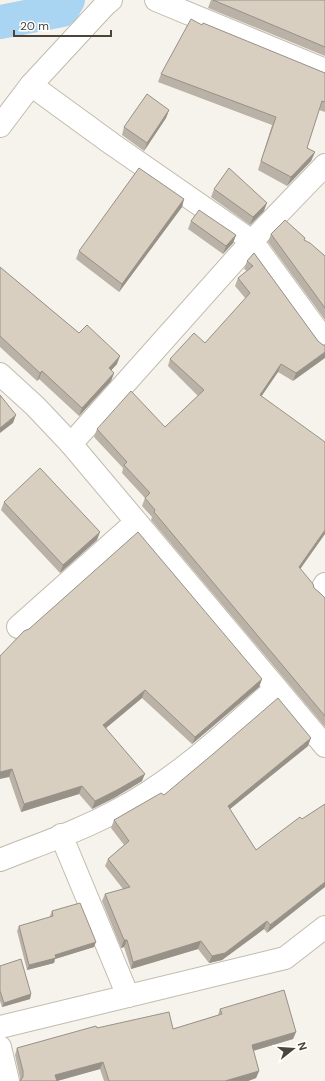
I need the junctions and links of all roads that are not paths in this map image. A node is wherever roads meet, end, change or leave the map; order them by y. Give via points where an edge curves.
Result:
1 (111, 0) edge
2 (156, 0) edge
3 (325, 70) edge
4 (31, 85) junction
5 (0, 126) edge
6 (325, 165) edge
7 (252, 241) junction
8 (325, 340) edge
9 (0, 374) edge
10 (71, 444) junction
11 (136, 522) junction
12 (18, 627) dead end
13 (276, 688) junction
14 (325, 746) edge
15 (61, 835) junction
16 (0, 860) edge
17 (325, 927) edge
18 (128, 996) junction
19 (0, 1027) edge
20 (0, 1047) edge
21 (8, 1081) edge

1 - 4 street
2 - 3 street
4 - 5 street
4 - 7 street
6 - 7 street
7 - 8 street
7 - 10 street
9 - 10 street
10 - 11 street
11 - 12 street
11 - 13 street
13 - 14 street
13 - 15 street via 198,756 164,781 120,809
15 - 16 street
15 - 18 street
17 - 18 street via 285,958
18 - 19 street
20 - 21 street

